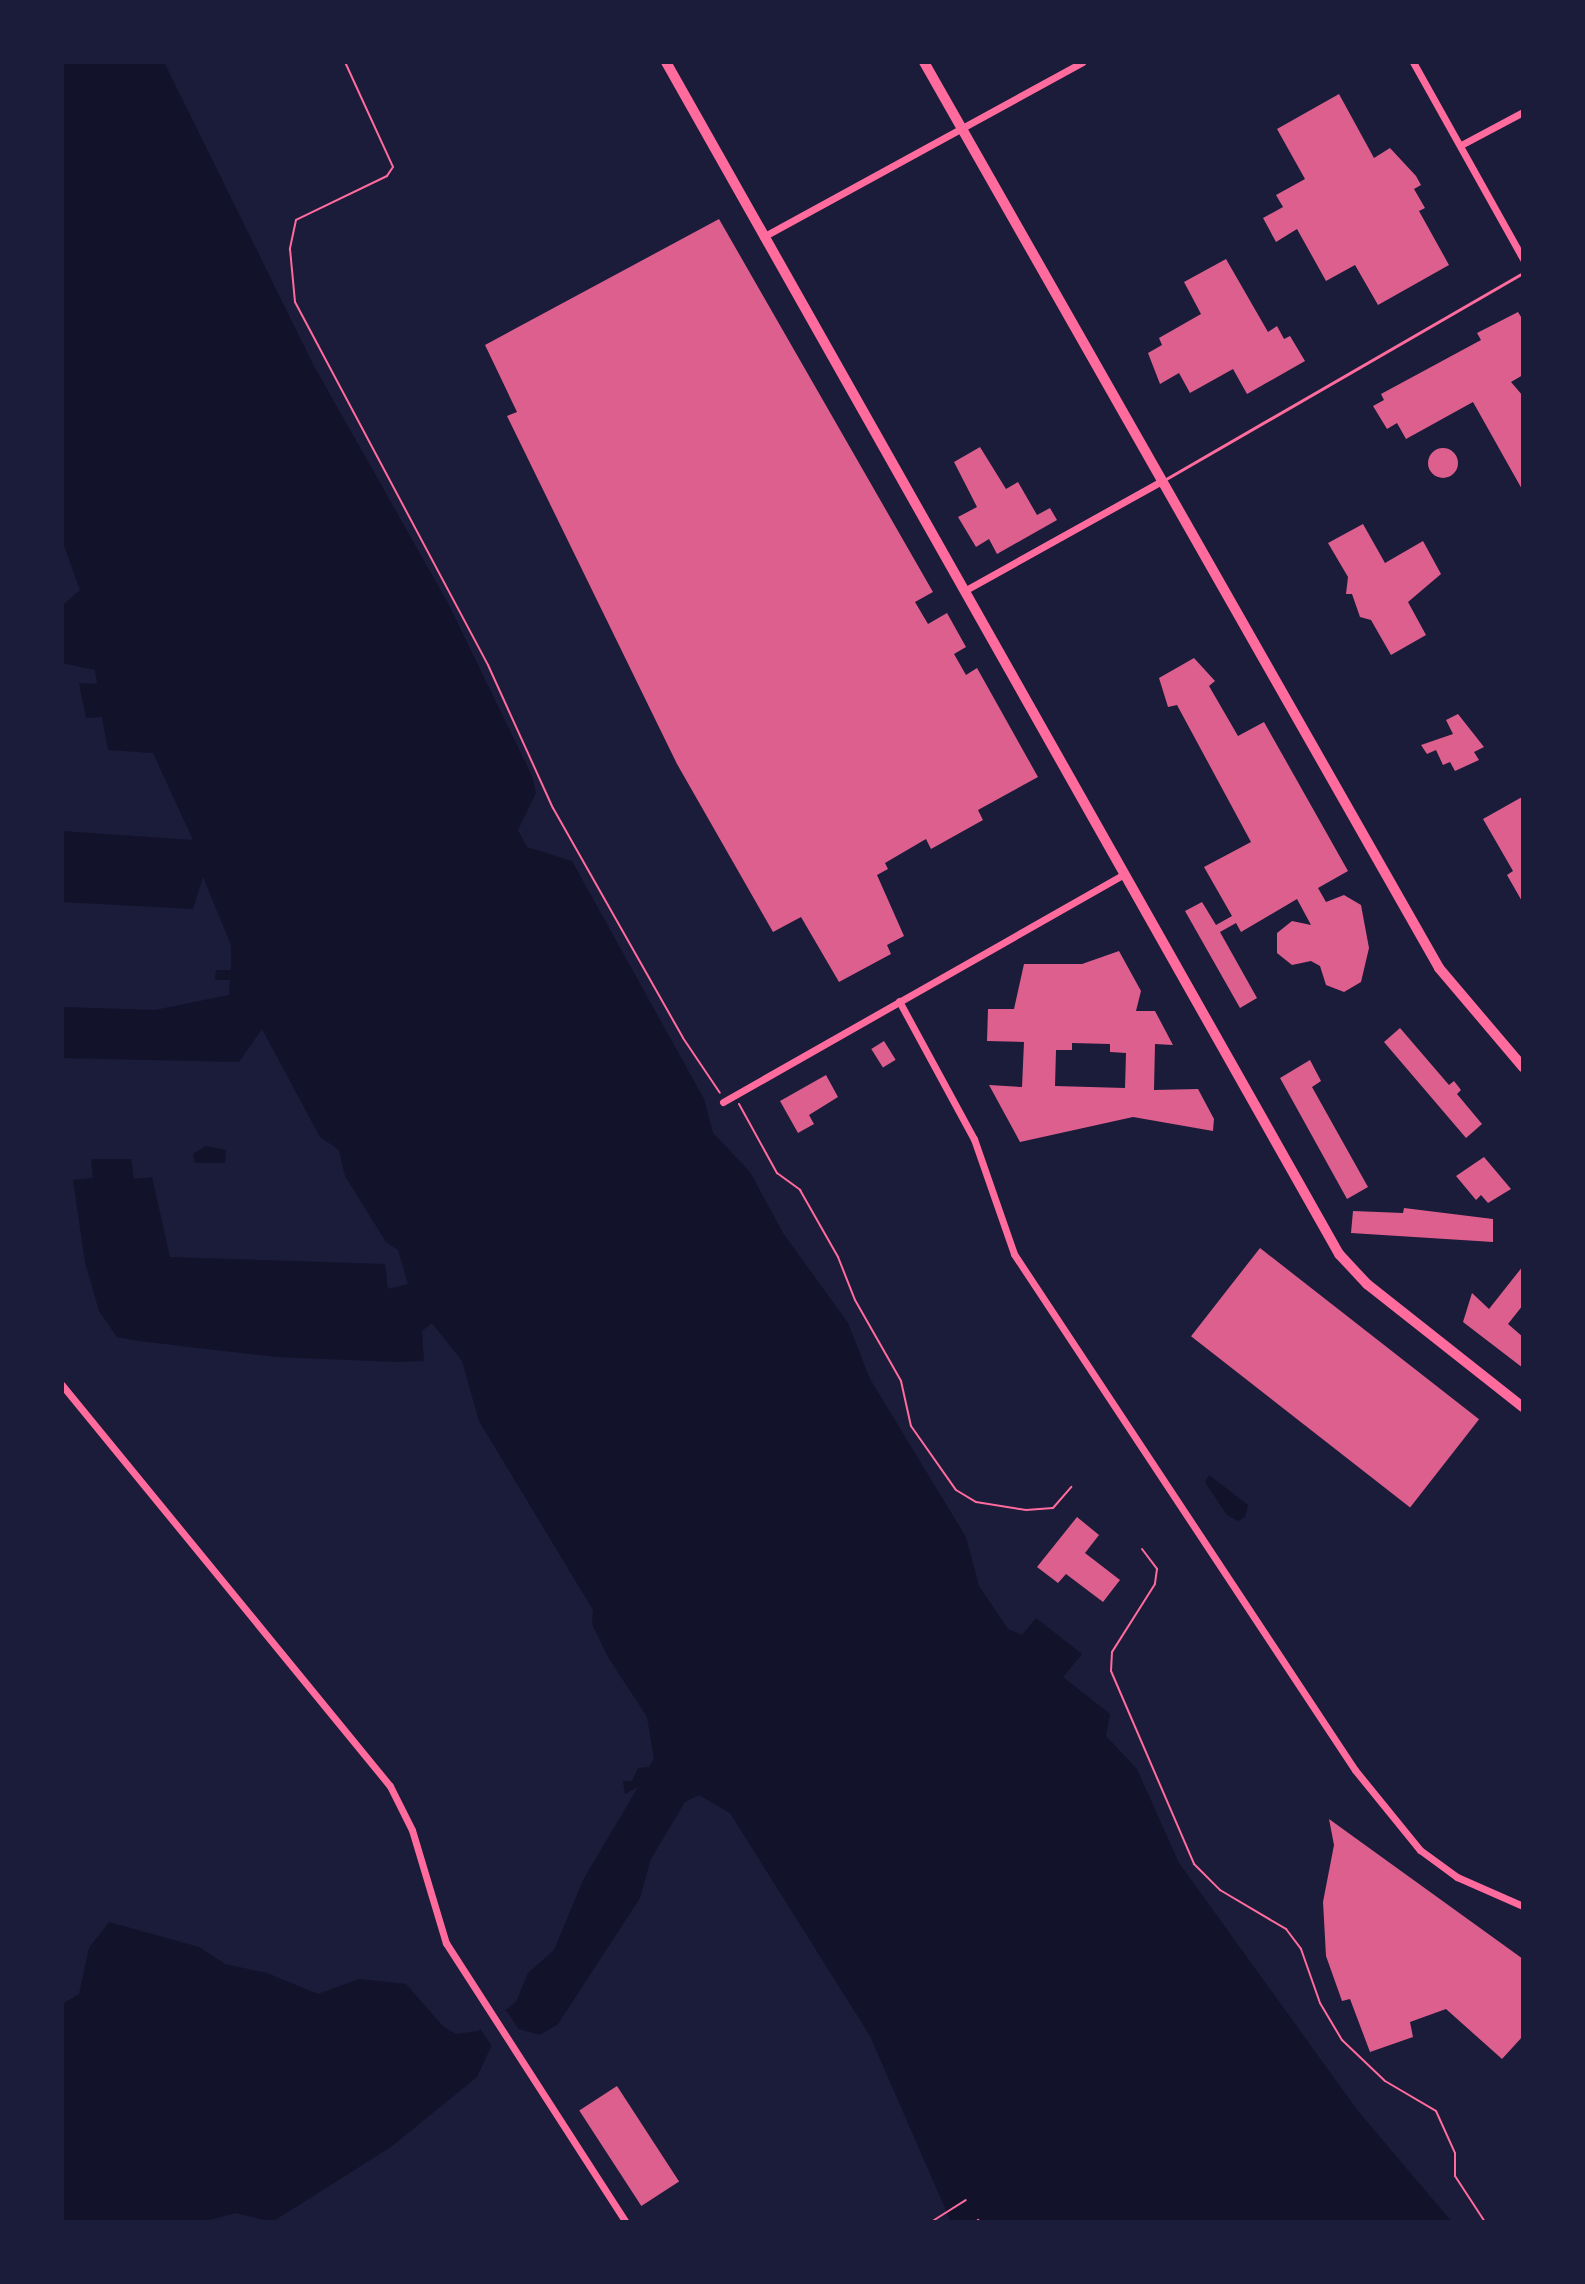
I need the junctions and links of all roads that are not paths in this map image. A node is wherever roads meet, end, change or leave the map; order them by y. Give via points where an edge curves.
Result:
1 (666, 62) edge
2 (924, 62) edge
3 (1082, 62) edge
4 (1413, 62) edge
5 (1523, 112) edge
6 (962, 129) junction
7 (1461, 145) junction
8 (763, 237) junction
9 (1523, 259) edge
10 (1523, 273) edge
11 (1162, 481) junction
12 (964, 591) junction
13 (1122, 875) junction
14 (899, 1001) junction
15 (1523, 1067) edge
16 (726, 1101) road end
17 (62, 1385) edge
18 (1523, 1407) edge
19 (1523, 1906) edge
20 (626, 2222) edge

1 - 8 main road
2 - 6 main road
3 - 6 street
4 - 7 street
5 - 7 street
6 - 8 street
6 - 11 main road
7 - 9 street
8 - 12 main road
10 - 11 lane
11 - 12 street
11 - 15 main road via 1439,968
12 - 13 main road
13 - 14 street
13 - 18 main road via 1350,1269
14 - 16 street
14 - 19 street via 974,1139 1014,1254 1355,1770 1396,1825 1438,1864 1477,1888
17 - 20 street via 390,1786 412,1830 437,1923

